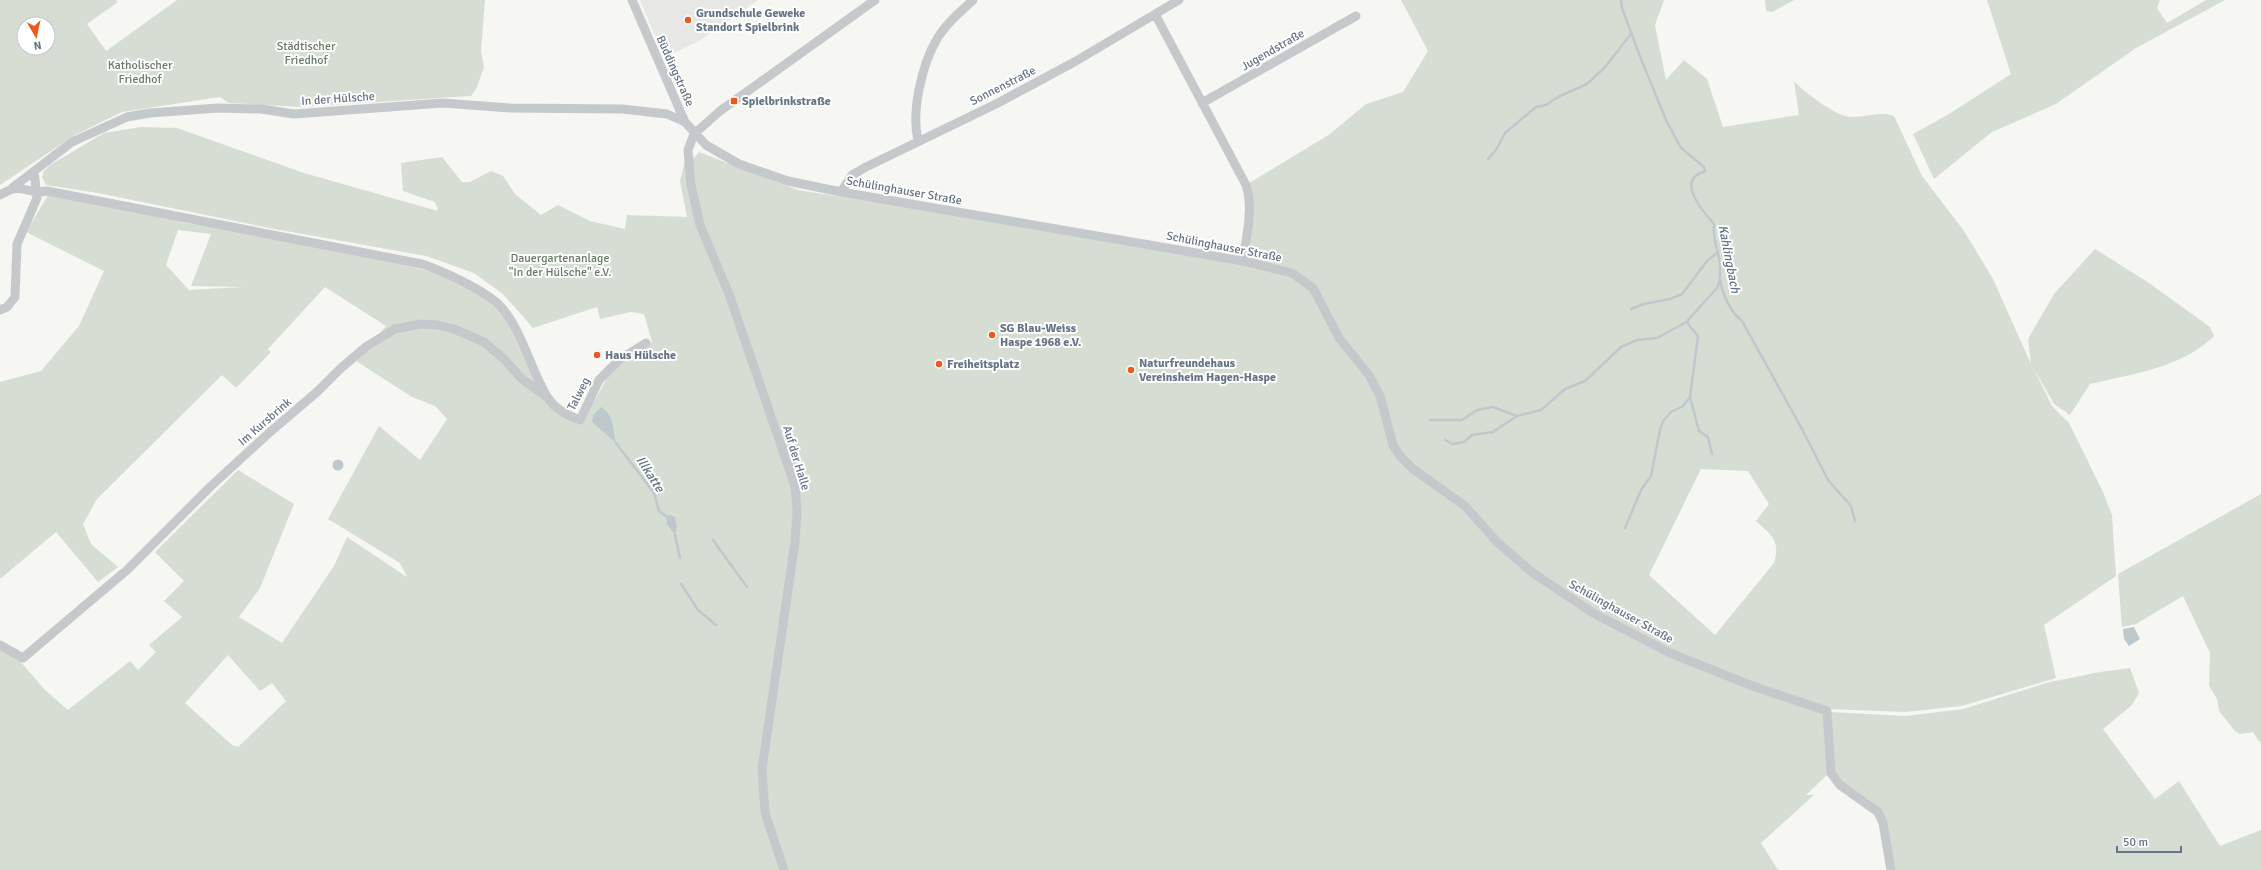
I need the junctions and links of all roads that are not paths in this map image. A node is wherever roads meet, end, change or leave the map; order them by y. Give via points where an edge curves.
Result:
1 (632, 0) edge
2 (875, 0) edge
3 (973, 0) edge
4 (1179, 0) edge
5 (1155, 14) junction
6 (1356, 16) dead end
7 (1202, 104) junction
8 (685, 122) junction
9 (694, 134) junction
10 (918, 140) junction
11 (706, 145) joint
12 (34, 171) junction
13 (12, 188) junction
14 (841, 192) junction
15 (36, 194) junction
16 (0, 195) edge
17 (1243, 261) junction
18 (0, 310) edge
19 (646, 343) dead end
20 (549, 400) junction
21 (0, 645) edge
22 (784, 870) edge
23 (1891, 870) edge

1 - 8 street, Büddingstraße
2 - 9 street via 720,111
3 - 10 street via 937,39 927,62 920,85 915,130
4 - 5 street, Sonnenstraße
5 - 7 street
5 - 10 street, Sonnenstraße via 998,103
6 - 7 street, Jugendstraße
7 - 17 street via 1239,171 1250,197
8 - 9 street, Büddingstraße
8 - 12 street, In der Hülsche via 668,114 622,110 518,109 443,103 294,114 261,109 218,108 150,113 127,117 72,142
9 - 11 street, Büddingstraße
9 - 22 street, Auf der Halle via 688,150 691,185 700,225 729,294 795,486 795,542 762,769 765,813
10 - 14 street, Sonnenstraße via 852,175
11 - 14 street, Schülinghauser Straße via 739,164 788,181
12 - 13 street, In der Hülsche
12 - 15 street
13 - 15 street via 22,188
13 - 16 street, In der Hülsche
14 - 17 street, Schülinghauser Straße
15 - 18 street via 31,214 17,244 15,297 7,307
15 - 20 street via 47,192 199,222 241,227 442,270 501,306 521,340
17 - 23 street, Schülinghauser Straße via 1292,273 1313,288 1339,338 1369,375 1380,396 1393,445 1400,456 1413,469 1465,506 1497,542 1533,573 1593,613 1670,653 1750,685 1827,711 1831,773 1840,785 1878,812 1883,823
19 - 20 street, Talweg via 620,359 599,380 580,420 567,415
20 - 21 street, Im Kursbrink via 522,379 484,342 438,325 422,324 395,329 367,346 341,368 210,487 127,570 23,658

